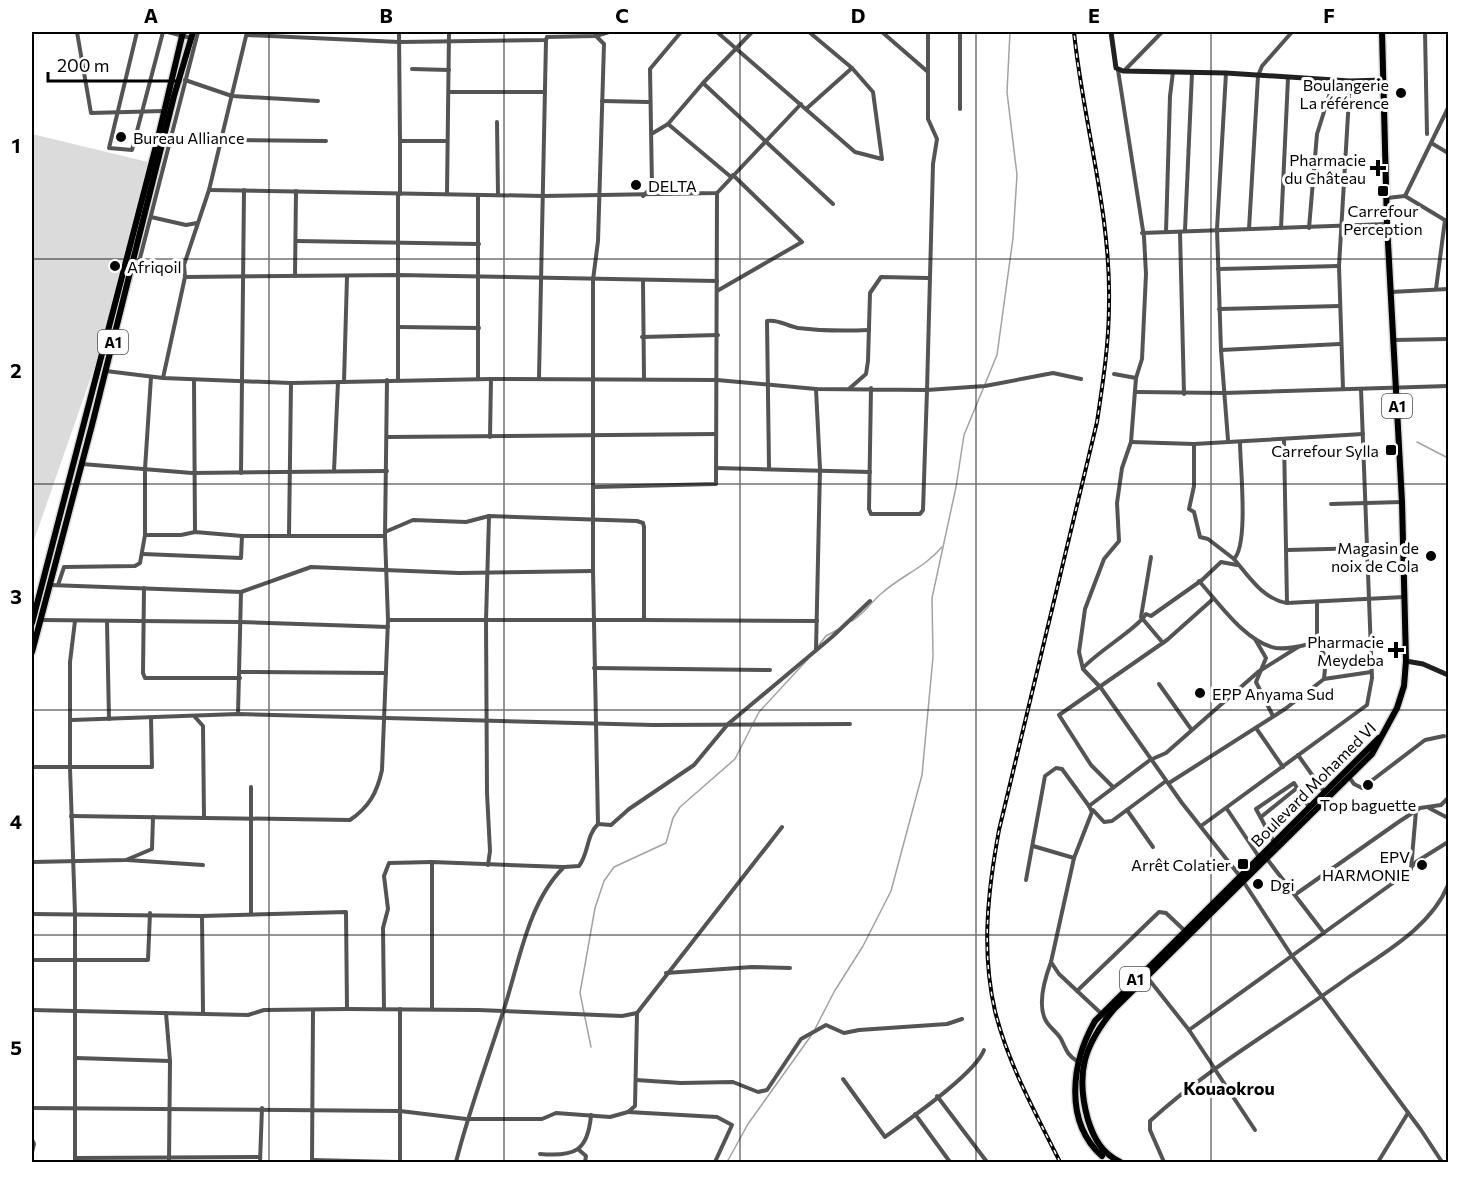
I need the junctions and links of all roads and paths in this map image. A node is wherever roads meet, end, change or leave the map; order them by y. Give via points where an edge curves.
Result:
1 (77, 32) edge
2 (137, 32) edge
3 (163, 32) edge
4 (168, 32) edge
5 (198, 32) edge
6 (399, 32) edge
7 (449, 32) edge
8 (547, 32) edge
9 (609, 32) edge
10 (681, 32) edge
11 (717, 32) edge
12 (752, 32) edge
13 (809, 32) edge
14 (882, 32) edge
15 (928, 32) edge
16 (960, 32) edge
17 (1111, 32) edge
18 (1162, 32) edge
19 (1292, 32) edge
20 (1382, 32) edge
21 (1425, 32) edge
22 (247, 33) edge
23 (182, 34) edge
24 (595, 34) edge
25 (192, 35) edge
26 (546, 39) junction
27 (399, 42) junction
28 (449, 42) junction
29 (736, 48) junction
30 (852, 68) junction
31 (412, 69) dead end
32 (449, 70) junction
33 (1121, 71) junction
34 (928, 72) junction
35 (1173, 72) junction
36 (1192, 73) junction
37 (1226, 73) junction
38 (1258, 76) junction
39 (1288, 78) junction
40 (185, 80) junction
41 (1334, 80) junction
42 (1383, 80) junction
43 (1350, 81) junction
44 (703, 82) junction
45 (449, 92) junction
46 (545, 92) junction
47 (232, 96) junction
48 (318, 101) dead end
49 (602, 101) junction
50 (648, 102) junction
51 (801, 104) junction
52 (1449, 108) edge
53 (806, 109) junction
54 (960, 109) dead end
55 (163, 111) junction
56 (117, 112) junction
57 (142, 112) junction
58 (497, 122) dead end
59 (668, 124) junction
60 (652, 134) junction
61 (1426, 134) dead end
62 (221, 140) junction
63 (326, 141) dead end
64 (400, 141) junction
65 (447, 141) junction
66 (766, 142) junction
67 (1433, 144) junction
68 (1449, 153) edge
69 (732, 176) junction
70 (209, 190) junction
71 (244, 190) junction
72 (296, 191) junction
73 (447, 193) junction
74 (717, 193) junction
75 (399, 194) junction
76 (478, 195) junction
77 (498, 195) junction
78 (543, 196) junction
79 (599, 196) junction
80 (643, 196) junction
81 (1405, 196) junction
82 (1387, 198) junction
83 (833, 204) dead end
84 (151, 217) junction
85 (1447, 221) edge
86 (197, 224) junction
87 (1387, 224) junction
88 (1340, 227) junction
89 (1281, 228) junction
90 (1309, 228) junction
91 (1216, 229) junction
92 (1249, 229) junction
93 (1182, 231) junction
94 (1142, 232) junction
95 (1166, 232) junction
96 (296, 241) junction
97 (398, 243) junction
98 (478, 244) junction
99 (1338, 266) junction
100 (1218, 269) junction
101 (129, 271) junction
102 (398, 275) junction
103 (295, 276) junction
104 (185, 277) junction
105 (244, 277) junction
106 (347, 277) junction
107 (480, 278) junction
108 (928, 278) junction
109 (543, 279) junction
110 (593, 280) junction
111 (643, 281) junction
112 (717, 281) junction
113 (1436, 289) junction
114 (1449, 289) edge
115 (717, 291) junction
116 (1391, 292) junction
117 (1340, 306) junction
118 (1219, 309) junction
119 (398, 327) junction
120 (479, 328) junction
121 (869, 330) junction
122 (718, 335) junction
123 (642, 337) junction
124 (1449, 339) edge
125 (1394, 340) junction
126 (1341, 344) junction
127 (1221, 350) junction
128 (105, 371) junction
129 (1114, 374) dead end
130 (151, 377) junction
131 (163, 378) junction
132 (539, 378) junction
133 (1136, 378) junction
134 (478, 379) junction
135 (491, 379) junction
136 (644, 379) junction
137 (194, 380) junction
138 (387, 380) junction
139 (398, 380) junction
140 (592, 380) junction
141 (717, 380) junction
142 (1082, 380) dead end
143 (244, 382) junction
144 (338, 382) junction
145 (344, 382) junction
146 (291, 383) junction
147 (766, 385) junction
148 (1449, 386) edge
149 (850, 388) junction
150 (871, 388) junction
151 (1395, 388) junction
152 (816, 389) junction
153 (1343, 389) junction
154 (1361, 389) junction
155 (927, 390) junction
156 (1137, 392) junction
157 (1224, 393) junction
158 (1184, 394) junction
159 (594, 434) junction
160 (716, 434) junction
161 (1363, 435) junction
162 (387, 437) junction
163 (490, 437) junction
164 (1228, 440) junction
165 (1284, 440) junction
166 (1131, 442) junction
167 (1240, 442) junction
168 (1194, 444) junction
169 (81, 464) junction
170 (716, 468) junction
171 (769, 468) junction
172 (145, 469) junction
173 (820, 470) junction
174 (334, 471) junction
175 (387, 471) junction
176 (289, 472) junction
177 (870, 472) junction
178 (192, 473) junction
179 (241, 473) junction
180 (594, 487) junction
181 (1402, 502) junction
182 (1366, 503) junction
183 (1331, 504) dead end
184 (489, 516) junction
185 (594, 519) junction
186 (195, 532) junction
187 (385, 534) junction
188 (145, 535) junction
189 (289, 535) junction
190 (242, 536) junction
191 (1368, 548) junction
192 (1287, 550) junction
193 (143, 554) junction
194 (1151, 557) dead end
195 (1234, 559) junction
196 (1239, 566) junction
197 (386, 571) junction
198 (487, 571) junction
199 (593, 571) junction
200 (1198, 581) junction
201 (49, 585) junction
202 (58, 585) junction
203 (144, 588) junction
204 (241, 592) junction
205 (1404, 597) junction
206 (1370, 598) junction
207 (1213, 599) junction
208 (870, 601) dead end
209 (1287, 603) junction
210 (1317, 603) junction
211 (32, 619) edge
212 (40, 620) junction
213 (388, 620) junction
214 (486, 620) junction
215 (595, 620) junction
216 (644, 620) junction
217 (75, 621) junction
218 (817, 621) junction
219 (1143, 621) junction
220 (107, 622) junction
221 (240, 622) junction
222 (143, 623) junction
223 (388, 627) junction
224 (1254, 639) junction
225 (1317, 642) junction
226 (1163, 643) junction
227 (1298, 646) junction
228 (816, 650) junction
229 (32, 652) edge
230 (1406, 661) junction
231 (594, 668) junction
232 (1083, 669) junction
233 (770, 670) dead end
234 (240, 672) junction
235 (1258, 672) junction
236 (1371, 672) junction
237 (386, 673) junction
238 (1449, 675) edge
239 (240, 678) junction
240 (1324, 679) junction
241 (1159, 684) dead end
242 (1101, 688) junction
243 (238, 714) junction
244 (1273, 716) junction
245 (195, 717) junction
246 (151, 718) junction
247 (383, 718) junction
248 (109, 719) junction
249 (72, 720) junction
250 (487, 721) junction
251 (598, 723) junction
252 (728, 724) junction
253 (850, 724) dead end
254 (1256, 728) junction
255 (1387, 728) junction
256 (1191, 729) junction
257 (1444, 736) dead end
258 (1298, 755) junction
259 (1150, 760) junction
260 (32, 767) edge
261 (1283, 767) junction
262 (70, 768) junction
263 (1349, 777) junction
264 (1168, 782) junction
265 (251, 787) dead end
266 (1113, 787) junction
267 (1297, 788) junction
268 (1325, 793) junction
269 (1449, 798) edge
270 (1090, 805) junction
271 (1428, 808) junction
272 (1227, 809) junction
273 (1127, 810) junction
274 (1311, 810) junction
275 (1416, 811) junction
276 (71, 816) junction
277 (153, 816) junction
278 (204, 818) junction
279 (1261, 818) junction
280 (1449, 818) edge
281 (249, 820) junction
282 (597, 824) junction
283 (1201, 826) junction
284 (782, 827) dead end
285 (1448, 841) edge
286 (1276, 845) junction
287 (1033, 846) junction
288 (1153, 847) dead end
289 (1074, 858) junction
290 (1262, 858) junction
291 (126, 860) junction
292 (32, 862) edge
293 (432, 862) junction
294 (72, 863) junction
295 (203, 865) dead end
296 (488, 865) junction
297 (564, 867) junction
298 (1411, 870) junction
299 (1241, 878) junction
300 (1026, 880) dead end
301 (1449, 885) edge
302 (1296, 894) junction
303 (251, 913) junction
304 (32, 914) edge
305 (75, 914) junction
306 (150, 914) junction
307 (202, 916) junction
308 (1184, 930) junction
309 (1324, 933) junction
310 (1292, 956) junction
311 (32, 960) edge
312 (75, 961) junction
313 (1051, 962) junction
314 (790, 968) dead end
315 (665, 973) junction
316 (1147, 977) junction
317 (1077, 991) junction
318 (1322, 997) junction
319 (347, 1009) junction
320 (400, 1009) junction
321 (432, 1009) junction
322 (32, 1010) edge
323 (313, 1010) junction
324 (384, 1010) junction
325 (76, 1012) junction
326 (203, 1012) junction
327 (503, 1012) junction
328 (166, 1013) junction
329 (637, 1013) junction
330 (1103, 1016) junction
331 (962, 1018) dead end
332 (1189, 1030) junction
333 (984, 1050) dead end
334 (76, 1058) junction
335 (170, 1061) junction
336 (1077, 1061) junction
337 (1215, 1070) junction
338 (843, 1079) dead end
339 (636, 1080) junction
340 (937, 1096) junction
341 (32, 1108) edge
342 (262, 1108) junction
343 (170, 1109) junction
344 (312, 1109) junction
345 (76, 1110) junction
346 (400, 1111) junction
347 (628, 1112) junction
348 (1408, 1113) junction
349 (915, 1114) junction
350 (591, 1115) junction
351 (466, 1119) junction
352 (1255, 1130) dead end
353 (32, 1140) edge
354 (579, 1150) junction
355 (32, 1152) edge
356 (540, 1154) dead end
357 (123, 1157) junction
358 (76, 1160) edge
359 (169, 1160) edge
360 (260, 1160) edge
361 (312, 1161) edge
362 (123, 1162) edge
363 (398, 1162) edge
364 (456, 1162) edge
365 (585, 1162) edge
366 (716, 1162) edge
367 (950, 1162) edge
368 (987, 1162) edge
369 (1112, 1162) edge
370 (1120, 1162) edge
371 (1164, 1162) edge
372 (1378, 1162) edge
373 (1442, 1162) edge

1 - 56 street via 91,113
2 - 56 street
3 - 57 street
4 - 23 street
5 - 40 street
6 - 27 street
7 - 28 street
8 - 26 street
9 - 24 street
10 - 50 street via 650,69
11 - 29 street
12 - 29 street
13 - 30 street
14 - 34 street
15 - 34 street
16 - 54 street
17 - 33 street
18 - 33 street
19 - 38 street
20 - 42 main road, A1
21 - 61 street
22 - 27 street
22 - 47 street
23 - 25 street
23 - 55 main road, A1
24 - 26 street
24 - 49 street via 604,44
25 - 101 main road, A1
26 - 28 street
26 - 46 street
27 - 28 street
27 - 64 street
28 - 32 street
29 - 44 street
29 - 51 street
30 - 53 street
30 - 53 street via 873,92 882,159 855,152
31 - 32 street
32 - 45 street
33 - 35 street
33 - 94 street
34 - 108 street via 928,119 937,139
35 - 36 street
35 - 95 street
36 - 37 street
36 - 93 street
37 - 38 street
37 - 91 street
38 - 39 street
38 - 92 street
39 - 41 street
39 - 89 street
40 - 47 street
40 - 84 street
41 - 43 street
41 - 90 street via 1317,134
42 - 43 street
42 - 82 main road, A1
43 - 88 street
44 - 59 street
44 - 66 street
45 - 46 street
45 - 65 street
46 - 78 street
47 - 48 street
47 - 62 street
49 - 50 street
49 - 79 street
50 - 60 street
51 - 53 street
51 - 66 street
52 - 67 street
55 - 57 street
55 - 211 main road, A1
56 - 57 street
56 - 57 street via 109,148 132,150
58 - 77 street
59 - 60 street
59 - 69 street
60 - 80 street via 652,187
62 - 63 street
62 - 70 street
64 - 65 street
64 - 75 street
65 - 73 street
66 - 69 street
66 - 83 street
67 - 68 street
67 - 81 street
69 - 74 street
69 - 115 street via 802,242
70 - 71 street
70 - 86 street
71 - 72 street
71 - 105 street
72 - 75 street
72 - 96 street
73 - 75 street
73 - 76 street
74 - 80 street
74 - 112 street
75 - 97 street
76 - 77 street
76 - 98 street
77 - 78 street
78 - 79 street
78 - 109 street
79 - 80 street
79 - 110 street
81 - 82 street
81 - 85 street
82 - 87 main road, A1
84 - 86 street
84 - 101 street via 138,266
85 - 113 street
86 - 104 street via 184,265
87 - 88 street
87 - 116 main road, A1
88 - 90 street
88 - 99 street
89 - 90 street
89 - 92 street
91 - 92 street
91 - 93 street
91 - 100 street
93 - 95 street
93 - 158 street
94 - 95 street
94 - 133 street via 1145,313 1142,359
96 - 97 street
96 - 103 street
97 - 98 street
97 - 102 street
98 - 107 street
99 - 100 street
99 - 117 street
100 - 118 street
101 - 128 main road, A1
102 - 106 street
102 - 107 street
102 - 119 street
103 - 105 street
103 - 106 street
104 - 105 street
104 - 131 street
105 - 143 street
106 - 145 street
107 - 109 street
107 - 120 street
108 - 121 street via 881,277 870,293
108 - 155 street
109 - 110 street
109 - 132 street
110 - 111 street
110 - 140 street
111 - 112 street
111 - 123 street
112 - 115 street
113 - 114 street
113 - 116 street
115 - 122 street
116 - 125 main road, A1
117 - 118 street
117 - 126 street
118 - 127 street
119 - 120 street
119 - 139 street
120 - 134 street
121 - 147 street via 826,331 767,321
121 - 149 street via 866,374
122 - 123 street
122 - 141 street
123 - 136 street
124 - 125 street
125 - 151 main road, A1
126 - 127 street
126 - 153 street
127 - 157 street
128 - 130 street
128 - 169 main road, A1
129 - 133 street
130 - 131 street
130 - 172 street
131 - 137 street
132 - 135 street
132 - 140 street
133 - 156 street
134 - 135 street
134 - 139 street
135 - 163 street
136 - 140 street
136 - 141 street
137 - 143 street
137 - 178 street
138 - 139 street
138 - 145 street
138 - 162 street
140 - 159 street
141 - 147 street
141 - 160 street
142 - 155 street via 1053,373 974,387
143 - 146 street
143 - 179 street
144 - 145 street
144 - 146 street
144 - 174 street
146 - 176 street
147 - 152 street
147 - 171 street
148 - 151 street
149 - 150 street
149 - 152 street
150 - 155 street
150 - 177 street
151 - 154 street
151 - 181 main road, A1
152 - 173 street
153 - 154 street
153 - 157 street
154 - 161 street
155 - 177 street via 920,514 871,514
156 - 158 street
156 - 166 street
157 - 158 street
157 - 164 street
159 - 160 street
159 - 163 street
159 - 180 street
160 - 170 street
161 - 165 street
161 - 182 street
162 - 163 street
162 - 175 street
164 - 167 street
164 - 168 street
165 - 167 street
165 - 192 street
166 - 168 street
166 - 232 street via 1118,492 1119,541 1104,559 1083,617 1079,652
167 - 195 street via 1242,536
168 - 195 street via 1194,486 1189,509 1194,512 1200,537
169 - 172 street
169 - 201 main road, A1
170 - 171 street
170 - 180 street via 716,484
171 - 173 street
172 - 178 street
172 - 188 street
173 - 177 street
173 - 218 street
174 - 175 street
174 - 176 street
175 - 187 street
176 - 179 street
176 - 189 street
178 - 179 street
178 - 186 street
180 - 185 street
181 - 182 street
181 - 205 main road, A1
182 - 183 street
182 - 191 street
184 - 185 street
184 - 187 street via 466,522 413,520
184 - 198 street
185 - 199 street
185 - 216 street via 643,523
186 - 188 street via 181,536
186 - 190 street
187 - 189 street
187 - 197 street
188 - 193 street
189 - 190 street
190 - 193 street via 240,558
191 - 192 street
191 - 206 street
192 - 209 street
193 - 202 street via 135,566 64,567
194 - 219 street via 1141,604
195 - 196 street
196 - 200 street via 1223,561
196 - 209 street via 1263,593
197 - 198 street
197 - 204 street via 311,567
197 - 213 street
198 - 199 street
198 - 214 street
199 - 215 street
200 - 207 street
200 - 219 street via 1151,616 1146,614
201 - 202 street
201 - 212 main road, A1
202 - 203 street
203 - 204 street
203 - 222 street
204 - 221 street
205 - 206 street
205 - 230 main road, A1
206 - 210 street
206 - 236 street
207 - 224 street
207 - 226 street
208 - 228 street
209 - 210 street
210 - 225 street
212 - 217 street
212 - 229 main road, A1
213 - 214 street
213 - 223 street
214 - 215 street
214 - 250 street
215 - 216 street
215 - 231 street
216 - 218 street
217 - 220 street
217 - 249 street via 70,662
218 - 228 street
219 - 226 street
219 - 232 street via 1108,644
220 - 222 street
220 - 248 street
221 - 222 street
221 - 223 street
221 - 234 street
222 - 239 street via 145,678
223 - 237 street
224 - 227 street via 1278,648
224 - 235 street via 1266,658
225 - 227 street
225 - 240 street via 1326,658
226 - 242 street
227 - 235 street
228 - 252 street
230 - 238 street
230 - 255 main road, A1 via 1401,697
231 - 233 street
231 - 251 street
232 - 242 street
234 - 237 street
234 - 239 street
235 - 244 street via 1256,682
235 - 256 street
236 - 240 street
236 - 258 street via 1367,705
237 - 247 street
239 - 243 street
240 - 244 street
241 - 256 street
242 - 259 street
242 - 266 street via 1062,711 1059,717 1092,765
243 - 245 street
243 - 247 street
244 - 254 street
245 - 246 street
245 - 278 street via 203,726
246 - 248 street
246 - 262 street via 152,766
247 - 250 street
247 - 281 street via 382,770 378,788 366,809 350,820
248 - 249 street
249 - 262 street
250 - 251 street
250 - 296 street
251 - 252 street
251 - 282 street
252 - 253 street
252 - 282 street via 694,765 611,825
254 - 261 street
254 - 264 street
255 - 263 main road, Boulevard Mohamed VI / A1 via 1372,754
255 - 268 main road, Boulevard Mohamed VI / A1
256 - 259 street via 1166,753
257 - 263 street via 1425,740 1362,788
258 - 261 street
258 - 268 street
259 - 264 street
259 - 266 street
260 - 262 street
261 - 272 street
262 - 276 street
263 - 274 main road, Boulevard Mohamed VI / A1
264 - 273 street
264 - 283 street
265 - 281 street
266 - 270 street
267 - 274 street
267 - 279 street
267 - 279 street via 1294,783 1256,809
268 - 274 main road, Boulevard Mohamed VI / A1
269 - 271 street
270 - 273 street via 1098,818 1106,822
270 - 287 street via 1062,769 1047,774
270 - 289 street via 1092,812
271 - 275 street
271 - 280 street
272 - 283 street
272 - 290 street
273 - 288 street
274 - 286 main road, Boulevard Mohamed VI / A1
275 - 298 street
275 - 302 street
276 - 277 street
276 - 294 street
277 - 278 street
277 - 291 street via 152,849
278 - 281 street
279 - 286 street
281 - 303 street
282 - 297 street via 590,832 585,858 579,866
283 - 299 street
284 - 315 street
285 - 298 street via 1416,862
286 - 290 main road, Boulevard Mohamed VI / A1
287 - 289 street
287 - 300 street
289 - 313 street
290 - 299 main road, Boulevard Mohamed VI / A1
290 - 302 street
291 - 294 street
291 - 295 street
292 - 294 street
293 - 296 street
293 - 321 street
293 - 324 street via 389,863 384,876 388,909 383,928
294 - 305 street
296 - 297 street
297 - 327 street via 549,881 533,918
298 - 309 street
299 - 308 main road, Boulevard Mohamed VI / A1
299 - 310 street
299 - 316 main road, Boulevard Mohamed VI / A1
301 - 318 street via 1439,904 1418,927
302 - 309 street
303 - 307 street
303 - 319 street via 346,912
304 - 305 street
305 - 306 street
305 - 312 street
306 - 307 street
306 - 312 street via 148,960
307 - 326 street
308 - 317 street via 1166,913 1159,912
308 - 330 main road, Boulevard Mohamed VI / A1
309 - 310 street
310 - 318 street
310 - 332 street
311 - 312 street
312 - 325 street
313 - 317 street
313 - 336 street via 1042,1012 1068,1054
314 - 315 street
315 - 329 street
316 - 330 main road, Boulevard Mohamed VI / A1
316 - 332 street
317 - 330 street
318 - 337 street
318 - 348 street
319 - 323 street
319 - 324 street
320 - 321 street
320 - 324 street
320 - 346 street
321 - 327 street
322 - 325 street
323 - 326 street via 264,1010 248,1015
323 - 344 street
325 - 328 street
325 - 334 street
326 - 328 street
327 - 329 street via 622,1016
327 - 351 street
328 - 335 street
329 - 339 street
330 - 336 main road, Boulevard Mohamed VI / A1 via 1085,1038
330 - 370 main road, Boulevard Mohamed VI / A1 via 1083,1062 1081,1086 1096,1140 1101,1149
331 - 339 street via 947,1024 844,1033 826,1025 801,1039 777,1078 767,1090 758,1092 733,1082
332 - 337 street
333 - 340 street via 966,1073
334 - 335 street
334 - 345 street
335 - 343 street
336 - 369 main road, Boulevard Mohamed VI / A1 via 1075,1095 1085,1134 1094,1149
337 - 352 street
337 - 371 street via 1150,1121
338 - 349 street via 885,1137
339 - 347 street via 635,1106
340 - 349 street
340 - 368 street
341 - 345 street
342 - 343 street
342 - 344 street
342 - 360 street
343 - 345 street
343 - 359 street
344 - 346 street
344 - 361 street
345 - 358 street
346 - 351 street
346 - 363 street
347 - 350 street via 610,1117
347 - 366 street via 717,1117 732,1125
348 - 372 street
348 - 373 street
349 - 367 street
350 - 351 street via 556,1113 542,1119
350 - 354 street via 590,1130
351 - 364 street
353 - 355 street
354 - 356 street
354 - 365 street via 586,1156
357 - 358 street
357 - 359 street
357 - 362 street
359 - 360 street
361 - 363 street

